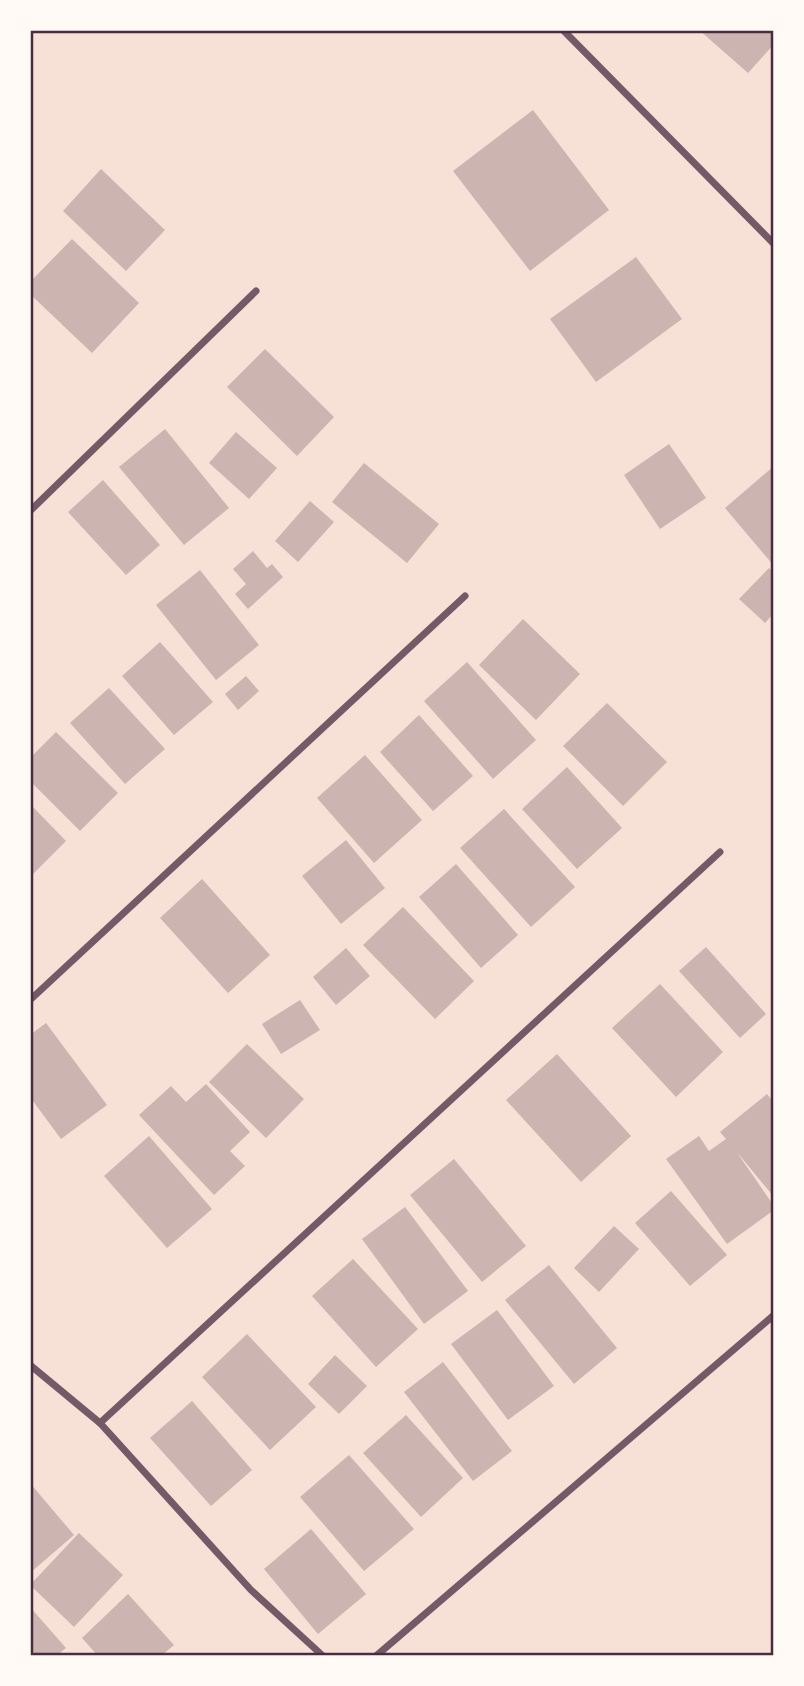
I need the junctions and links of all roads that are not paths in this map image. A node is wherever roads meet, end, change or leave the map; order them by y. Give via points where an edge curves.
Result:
1 (563, 30) edge
2 (774, 244) edge
3 (256, 291) dead end
4 (30, 511) edge
5 (465, 596) dead end
6 (720, 852) dead end
7 (30, 1000) edge
8 (774, 1315) edge
9 (30, 1365) edge
10 (100, 1423) junction
11 (323, 1656) edge
12 (376, 1656) edge

1 - 2 street
3 - 4 street
5 - 7 street
6 - 10 street
8 - 12 street
9 - 10 street
10 - 11 street via 251,1590

